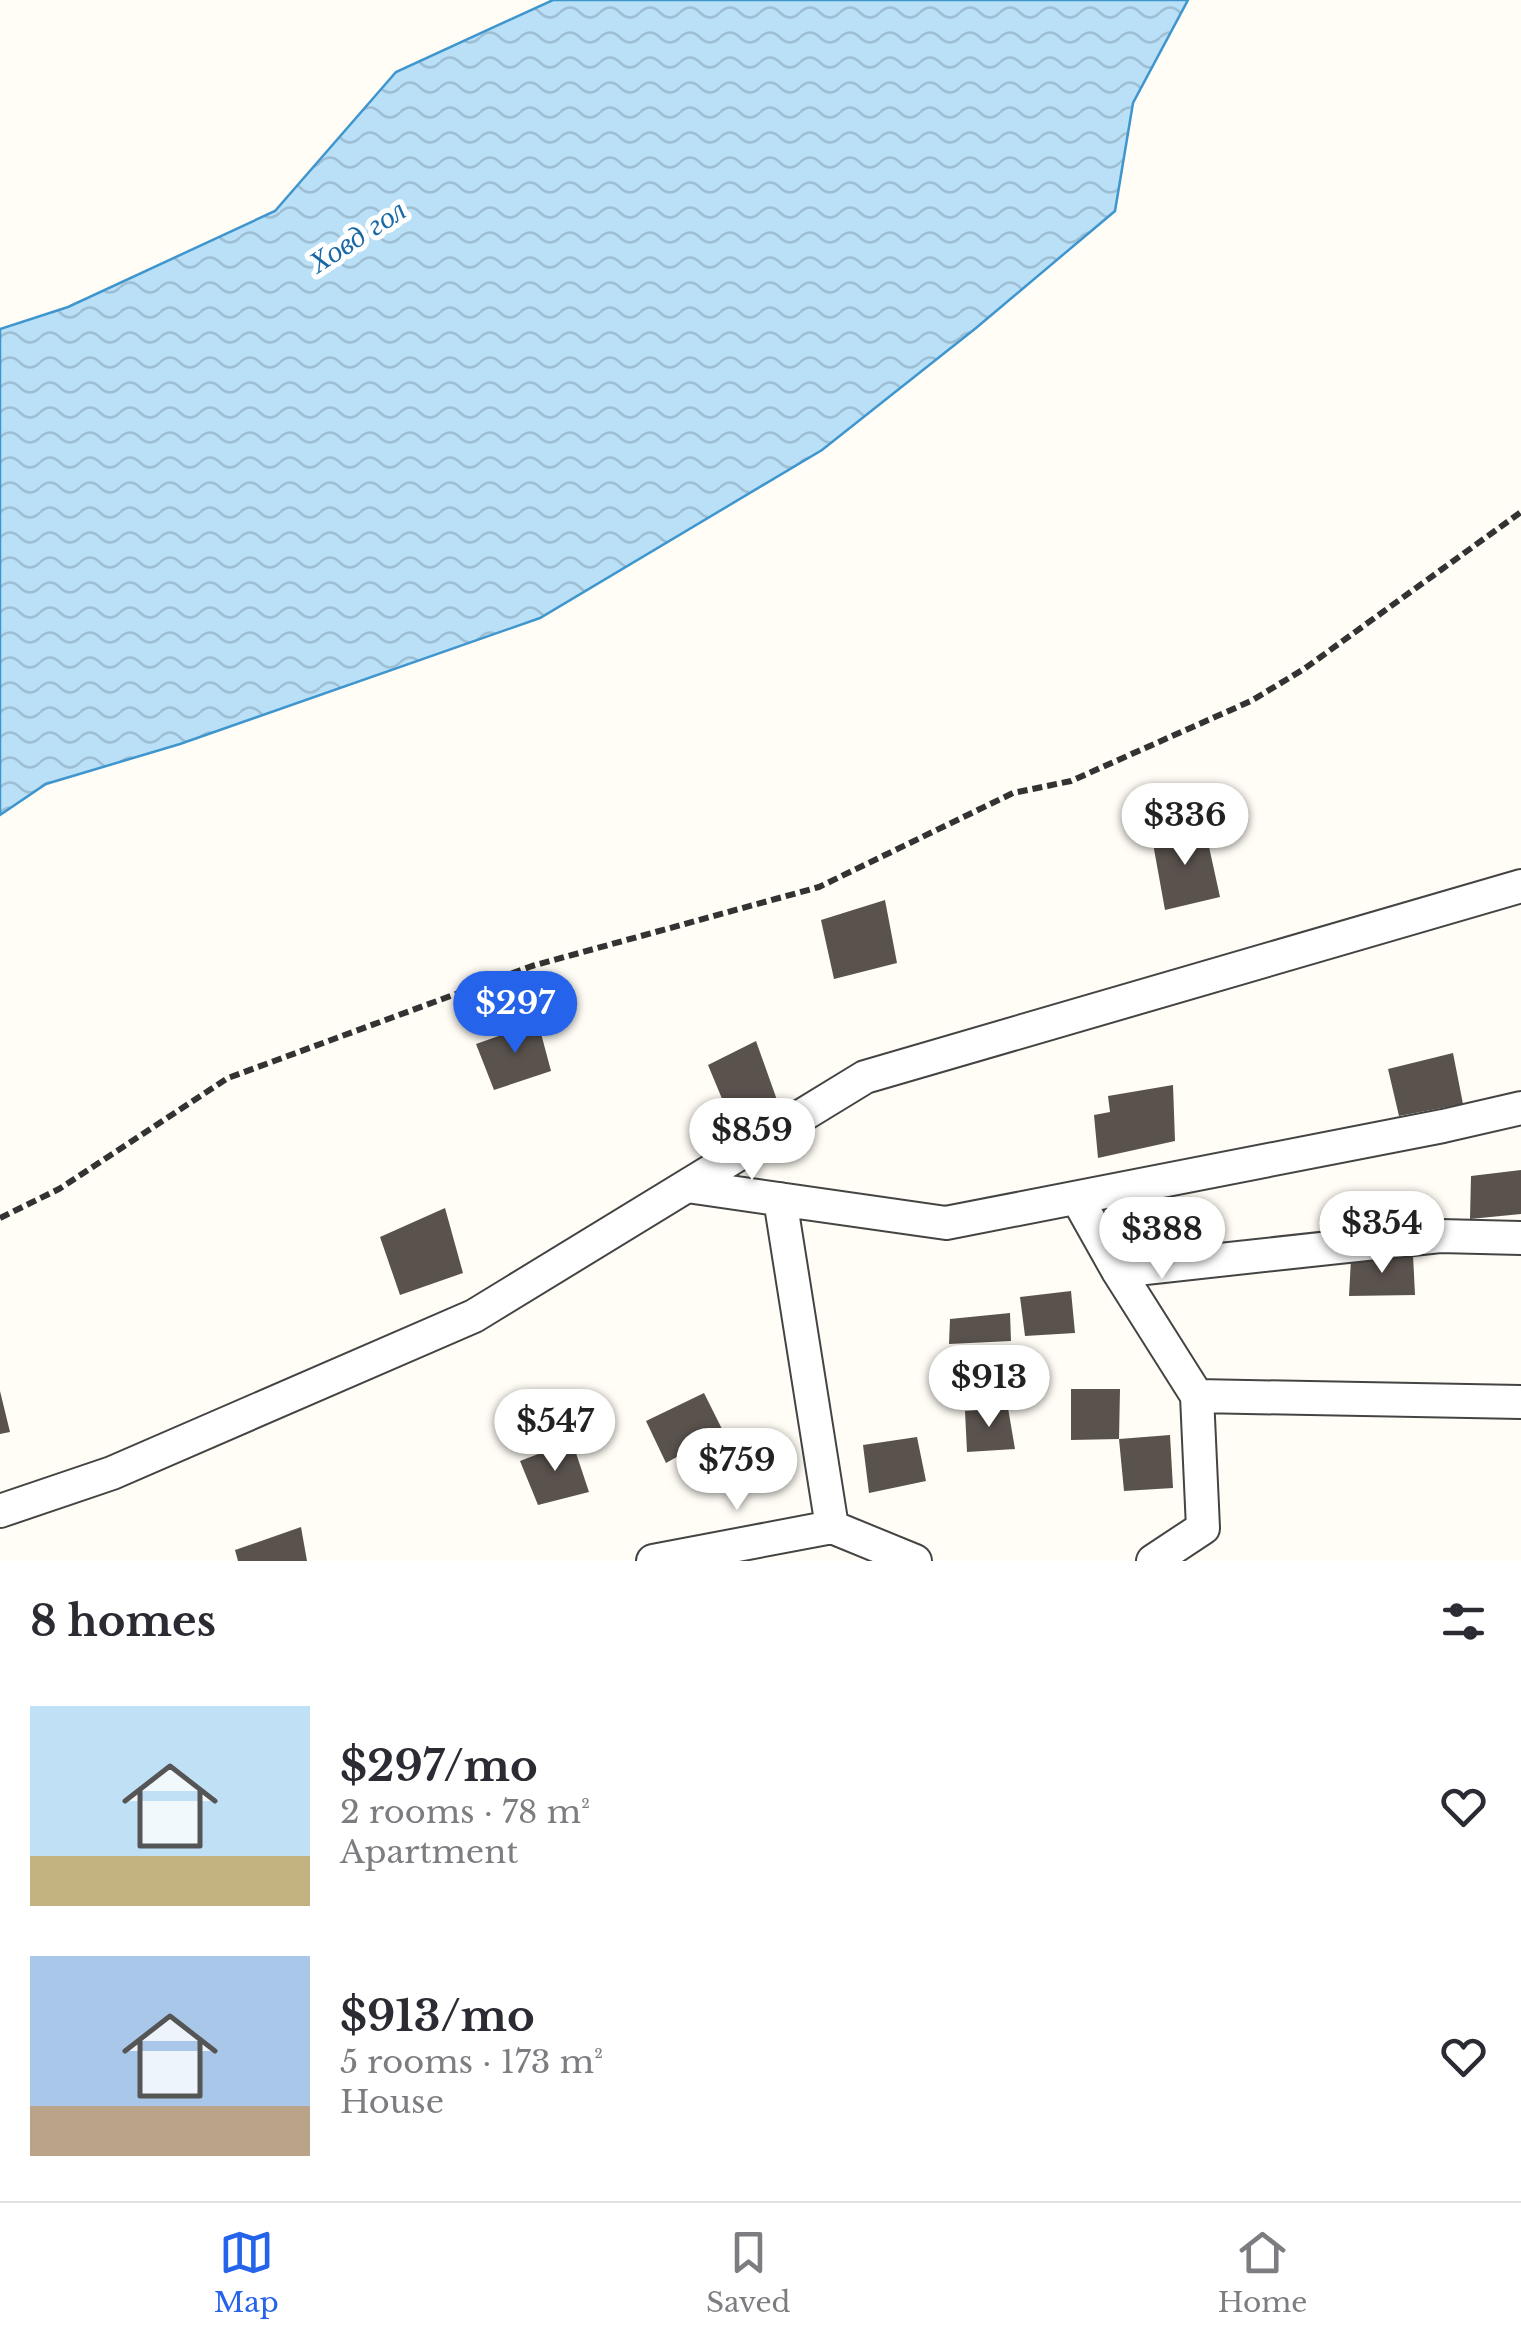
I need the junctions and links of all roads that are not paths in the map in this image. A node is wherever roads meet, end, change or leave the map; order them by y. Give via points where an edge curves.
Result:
1 (1521, 886) edge
2 (1521, 1108) edge
3 (687, 1186) junction
4 (1077, 1198) junction
5 (780, 1199) junction
6 (1521, 1238) edge
7 (1118, 1271) junction
8 (1197, 1396) junction
9 (1521, 1402) edge
10 (0, 1512) edge
11 (832, 1527) junction
12 (653, 1561) edge
13 (915, 1561) edge
14 (1153, 1561) edge

1 - 3 street via 865,1077
2 - 4 street
3 - 5 street
3 - 10 street via 474,1316 112,1473
4 - 5 street via 946,1223
4 - 7 street
5 - 11 street
6 - 7 street via 1440,1236
7 - 8 street
8 - 9 street
8 - 14 street via 1203,1528
11 - 12 street
11 - 13 street

